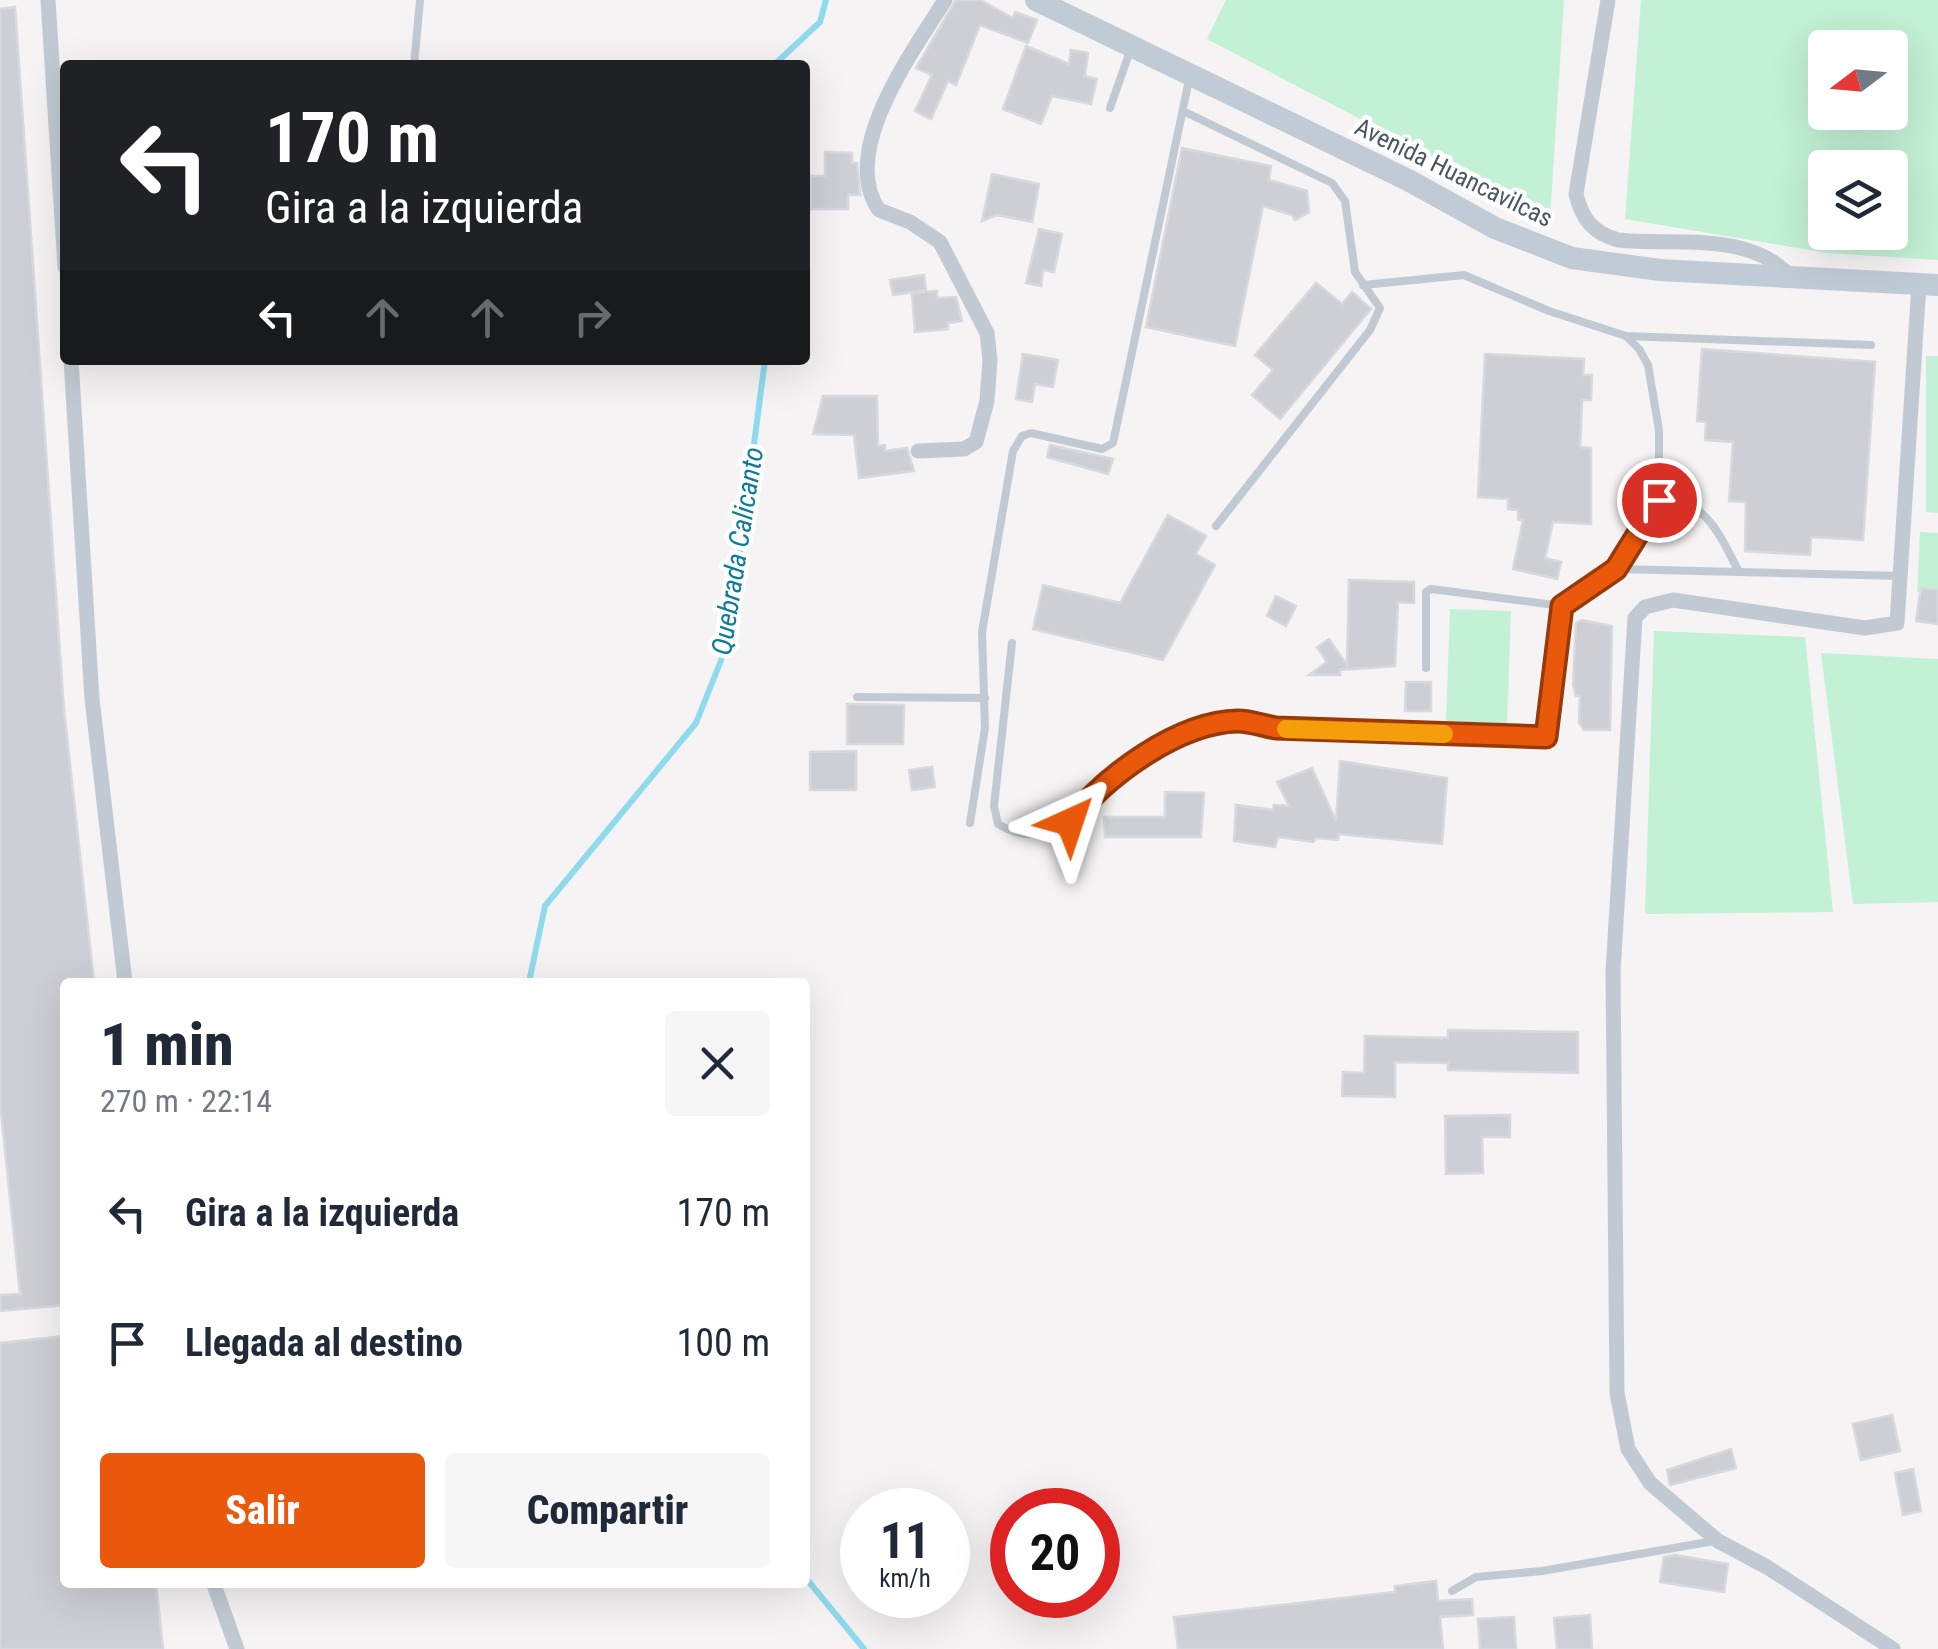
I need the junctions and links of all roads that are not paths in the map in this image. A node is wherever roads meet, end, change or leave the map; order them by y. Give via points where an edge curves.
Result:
1 (48, 0) edge
2 (420, 0) edge
3 (945, 0) edge
4 (1036, 0) edge
5 (1608, 0) edge
6 (1131, 47) junction
7 (414, 60) edge
8 (1190, 75) junction
9 (1110, 108) dead end
10 (1182, 111) junction
11 (60, 188) edge
12 (1792, 279) junction
13 (1928, 284) edge
14 (1363, 285) junction
15 (1626, 336) junction
16 (1871, 345) dead end
17 (71, 365) edge
18 (918, 450) dead end
19 (1659, 500) junction
20 (1216, 526) dead end
21 (1616, 569) junction
22 (1739, 572) junction
23 (1902, 576) junction
24 (1562, 606) junction
25 (1012, 643) dead end
26 (1426, 668) dead end
27 (857, 697) dead end
28 (984, 698) junction
29 (970, 823) dead end
30 (125, 978) edge
31 (1718, 1540) junction
32 (215, 1588) edge
33 (1452, 1591) dead end
34 (237, 1649) edge
35 (1893, 1649) edge

1 - 11 street
2 - 7 lane
3 - 18 street via 875,122 869,178 879,210 940,242 987,333 990,360 976,442 964,449
4 - 6 street, Avenida Huancavilcas
5 - 12 street via 1576,194 1580,212 1600,235 1618,240 1752,248
6 - 8 street, Avenida Huancavilcas
6 - 9 lane
8 - 10 lane
8 - 12 street, Avenida Huancavilcas via 1496,228 1572,258
10 - 14 lane via 1332,183 1344,201 1352,262
10 - 28 lane via 1113,442 1102,449 1032,432 1016,443 982,632
12 - 13 street, Avenida Huancavilcas
13 - 23 street
14 - 15 lane via 1464,275
14 - 20 lane via 1376,300 1379,318
15 - 16 lane
15 - 19 lane via 1648,365 1659,430
17 - 30 street via 92,699
19 - 21 lane
19 - 22 lane via 1682,499 1700,510
21 - 22 lane
21 - 24 lane
22 - 23 lane
23 - 31 street via 1897,623 1878,629 1674,600 1645,607 1636,618 1613,971 1617,1393 1628,1449 1650,1483
24 - 25 lane via 1546,737 1217,724 1124,767 1070,822 1038,835 1010,832 994,816
24 - 26 lane via 1431,589
27 - 28 lane
28 - 29 lane
31 - 33 lane via 1476,1578
31 - 35 street
32 - 34 street

